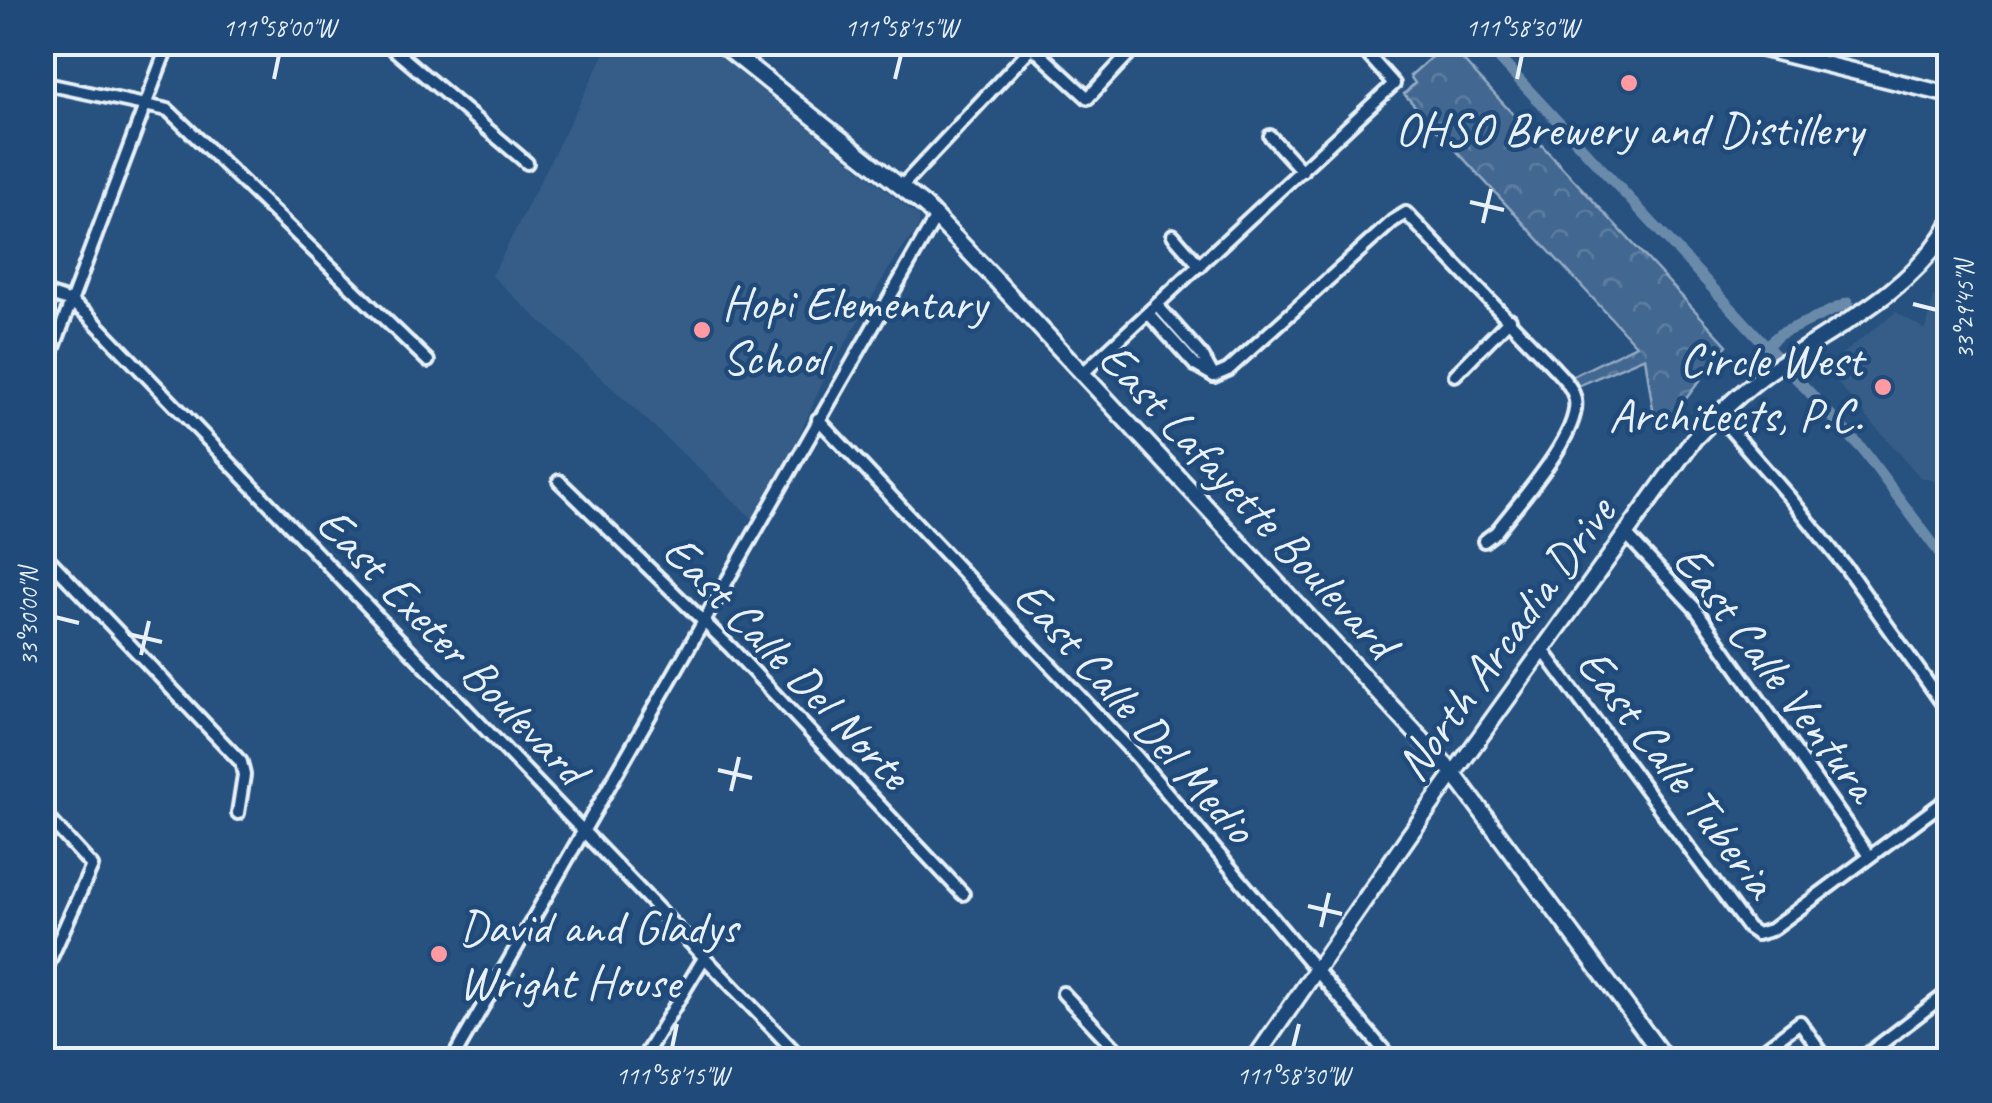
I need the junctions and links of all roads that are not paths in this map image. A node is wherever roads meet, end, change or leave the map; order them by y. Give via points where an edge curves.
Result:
1 (169, 42) edge
2 (385, 42) edge
3 (719, 42) edge
4 (1140, 42) edge
5 (1736, 42) edge
6 (1030, 45) edge
7 (1361, 47) dead end
8 (42, 83) edge
9 (1947, 93) edge
10 (146, 107) junction
11 (1270, 136) dead end
12 (527, 163) dead end
13 (1302, 171) junction
14 (901, 188) junction
15 (936, 217) junction
16 (1950, 224) edge
17 (1173, 235) dead end
18 (1944, 240) edge
19 (1200, 266) junction
20 (42, 292) edge
21 (71, 302) junction
22 (1152, 309) junction
23 (1510, 319) junction
24 (428, 361) dead end
25 (1082, 374) junction
26 (1455, 375) dead end
27 (42, 379) edge
28 (1717, 414) junction
29 (818, 419) junction
30 (558, 481) dead end
31 (1625, 533) junction
32 (1484, 541) dead end
33 (42, 552) edge
34 (704, 620) junction
35 (1543, 650) junction
36 (1950, 714) edge
37 (1453, 773) junction
38 (1950, 797) edge
39 (42, 811) edge
40 (238, 813) dead end
41 (582, 830) junction
42 (1869, 856) junction
43 (963, 894) dead end
44 (704, 958) junction
45 (1317, 968) junction
46 (46, 970) dead end
47 (1950, 991) edge
48 (1063, 992) dead end
49 (452, 1060) edge
50 (642, 1060) edge
51 (804, 1060) edge
52 (1126, 1060) edge
53 (1254, 1060) edge
54 (1392, 1060) edge
55 (1666, 1060) edge
56 (1750, 1060) edge
57 (1828, 1060) edge
58 (1860, 1060) edge

1 - 10 street
2 - 12 street
3 - 14 street, East Lafayette Boulevard
4 - 6 street via 1088,98
5 - 9 street
6 - 14 street
7 - 13 street via 1394,84
8 - 10 street
10 - 21 street
10 - 24 street via 168,110
11 - 13 street
13 - 19 street
14 - 15 street, East Lafayette Boulevard
15 - 25 street, East Lafayette Boulevard
15 - 29 street
16 - 18 street, North Arcadia Drive
17 - 19 street
18 - 28 street, North Arcadia Drive via 1877,300
19 - 22 street
20 - 21 street, East Exeter Boulevard
21 - 27 street
21 - 41 street, East Exeter Boulevard
22 - 23 street via 1195,365 1214,376 1406,213
22 - 25 street
23 - 26 street
23 - 32 street via 1576,401 1564,439
25 - 37 street, East Lafayette Boulevard
28 - 31 street, North Arcadia Drive
28 - 36 street via 1846,569
29 - 34 street
29 - 45 street, East Calle Del Medio via 1137,757
30 - 34 street, East Calle Del Norte
31 - 35 street, North Arcadia Drive
31 - 42 street, East Calle Ventura via 1695,608
33 - 40 street via 241,762
34 - 41 street
34 - 43 street, East Calle Del Norte
35 - 37 street, North Arcadia Drive
35 - 42 street, East Calle Tuberia via 1757,934 1772,930
37 - 45 street, North Arcadia Drive
37 - 55 street, East Lafayette Boulevard
38 - 42 street
39 - 46 street via 92,866
41 - 44 street, East Exeter Boulevard
41 - 49 street
44 - 50 street
44 - 51 street, East Exeter Boulevard
45 - 53 street, North Arcadia Drive
45 - 54 street, East Calle Del Medio
47 - 58 street
48 - 52 street
56 - 57 street via 1800,1022

